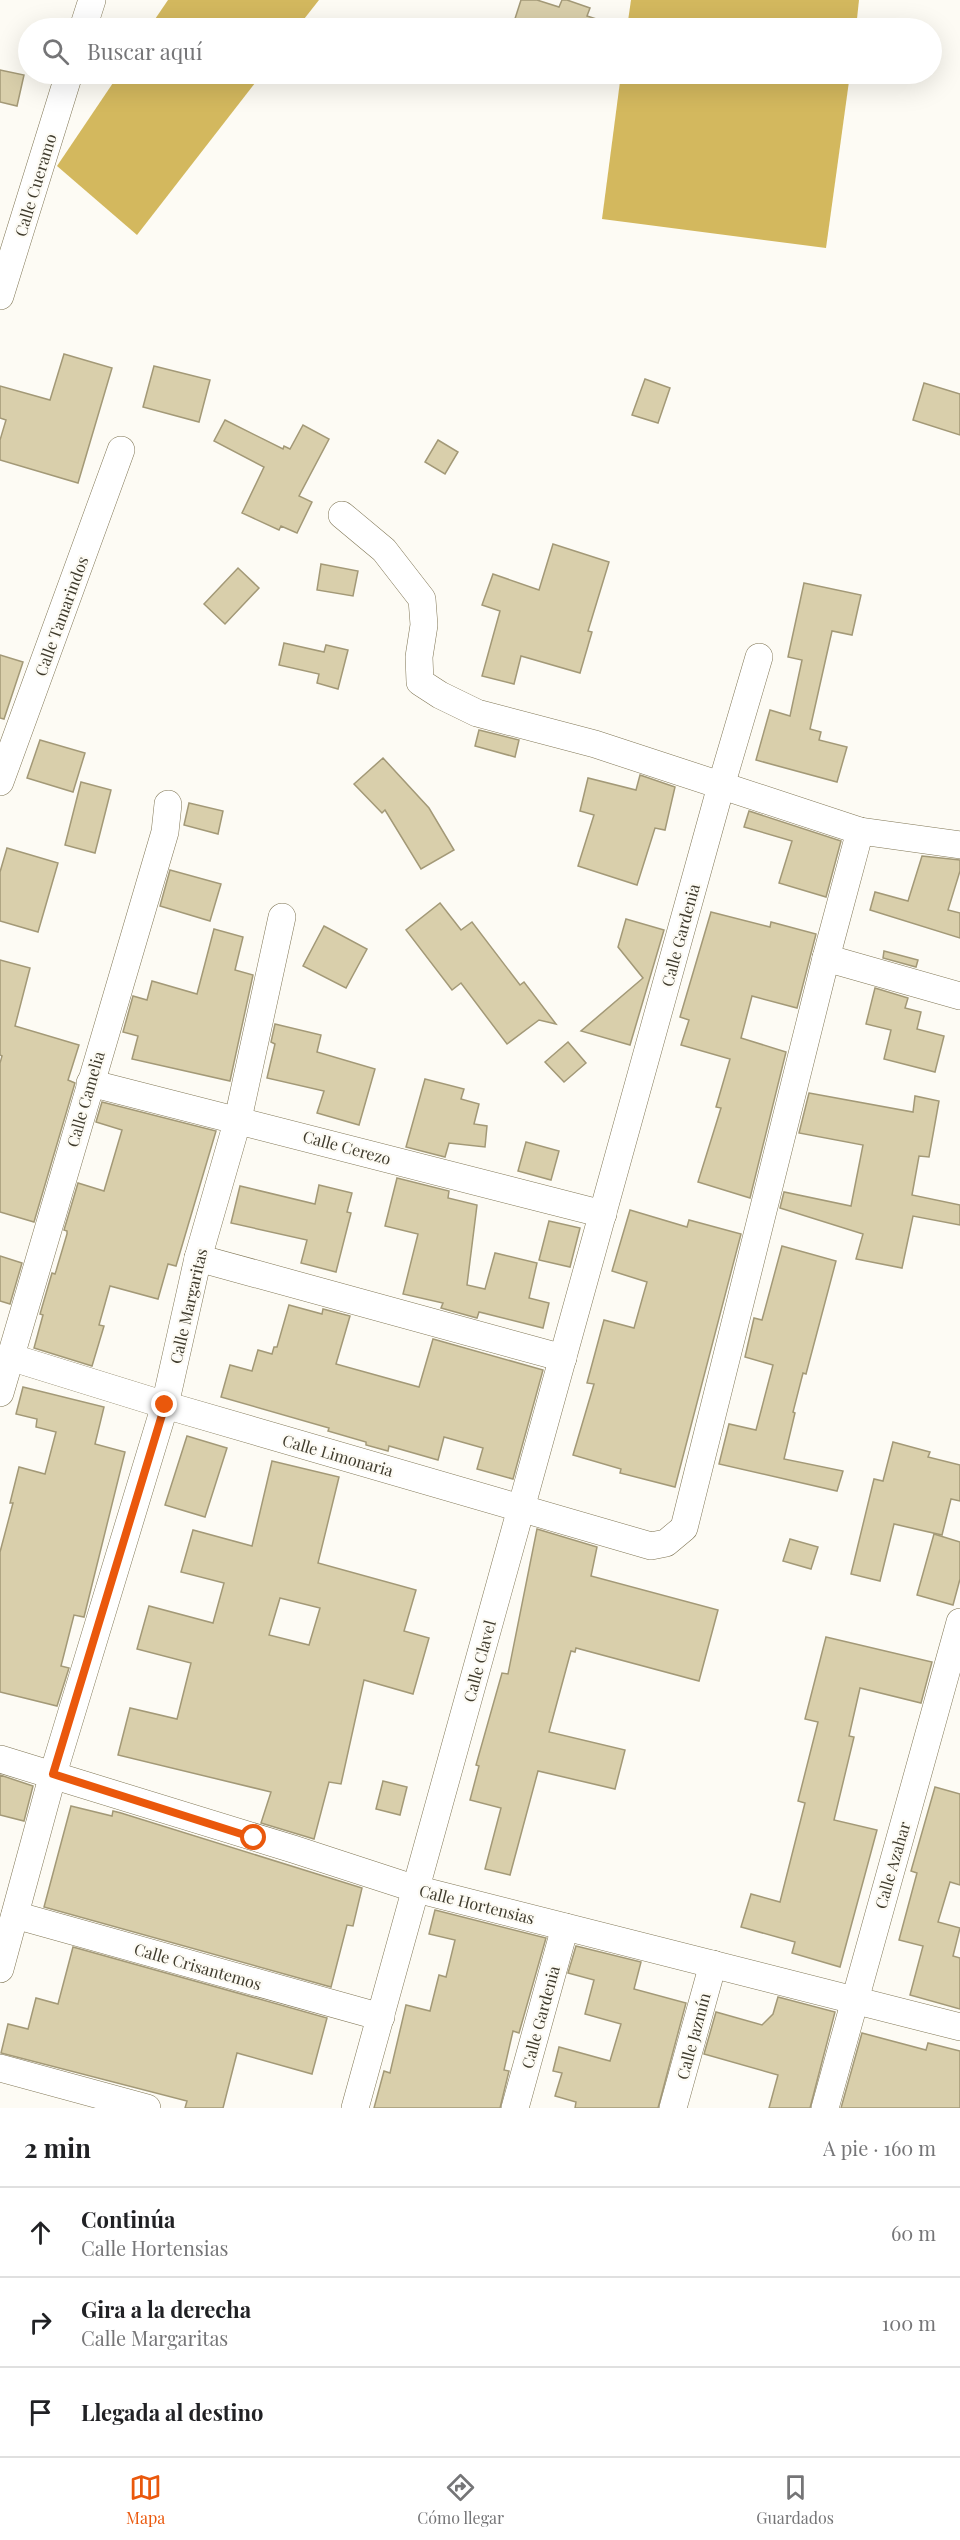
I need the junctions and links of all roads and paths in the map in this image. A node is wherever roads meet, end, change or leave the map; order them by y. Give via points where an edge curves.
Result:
1 (92, 0) edge
2 (86, 18) edge
3 (66, 84) edge
4 (0, 296) edge
5 (121, 450) dead end
6 (342, 515) dead end
7 (759, 657) dead end
8 (1, 777) edge
9 (721, 786) junction
10 (168, 804) dead end
11 (861, 831) junction
12 (960, 844) edge
13 (282, 917) dead end
14 (825, 958) junction
15 (960, 996) edge
16 (90, 1083) junction
17 (238, 1119) junction
18 (603, 1214) junction
19 (198, 1257) junction
20 (9, 1323) edge
21 (10, 1357) junction
22 (563, 1358) junction
23 (0, 1394) edge
24 (165, 1405) junction
25 (521, 1508) junction
26 (960, 1622) edge
27 (956, 1654) edge
28 (0, 1759) edge
29 (53, 1774) junction
30 (416, 1889) junction
31 (15, 1915) junction
32 (565, 1927) junction
33 (713, 1964) junction
34 (0, 1969) edge
35 (855, 2000) junction
36 (381, 2017) junction
37 (960, 2027) edge
38 (0, 2068) edge
39 (147, 2108) edge
40 (355, 2108) edge
41 (515, 2108) edge
42 (673, 2108) edge
43 (825, 2108) edge

1 - 2 street
3 - 4 street, Calle Cueramo
5 - 8 street, Calle Tamarindos
6 - 9 street via 384,550 422,599 420,682 477,713 595,744
7 - 9 street, Calle Gardenia
9 - 11 street
9 - 18 street, Calle Gardenia
10 - 16 street, Calle Camelia via 165,832
11 - 12 street
11 - 14 street
13 - 17 street, Calle Margaritas
14 - 15 street
14 - 25 street, Calle Limonaria via 684,1528 666,1543 651,1546
16 - 17 street, Calle Cerezo
16 - 20 street, Calle Camelia
17 - 18 street, Calle Cerezo
17 - 19 street, Calle Margaritas
18 - 22 street, Calle Clavel
19 - 22 street
19 - 24 street, Calle Margaritas
20 - 21 street, Calle Camelia
21 - 23 street, Calle Camelia
21 - 24 street, Calle Limonaria
22 - 25 street, Calle Clavel
24 - 25 street, Calle Limonaria
24 - 29 street, Calle Margaritas
25 - 30 street, Calle Clavel
26 - 27 street, Calle Azahar
27 - 35 street, Calle Azahar
28 - 29 street, Calle Hortensias
29 - 30 street, Calle Hortensias
29 - 31 street, Calle Margaritas
30 - 32 street, Calle Hortensias
30 - 36 street, Calle Clavel
31 - 34 street, Calle Margaritas
31 - 36 street, Calle Crisantemos
32 - 33 street, Calle Hortensias
32 - 41 street, Calle Gardenia
33 - 35 street, Calle Hortensias
33 - 42 street, Calle Jazmín
35 - 37 street, Calle Hortensias
35 - 43 street, Calle Azahar
36 - 40 street, Calle Clavel
38 - 39 street

